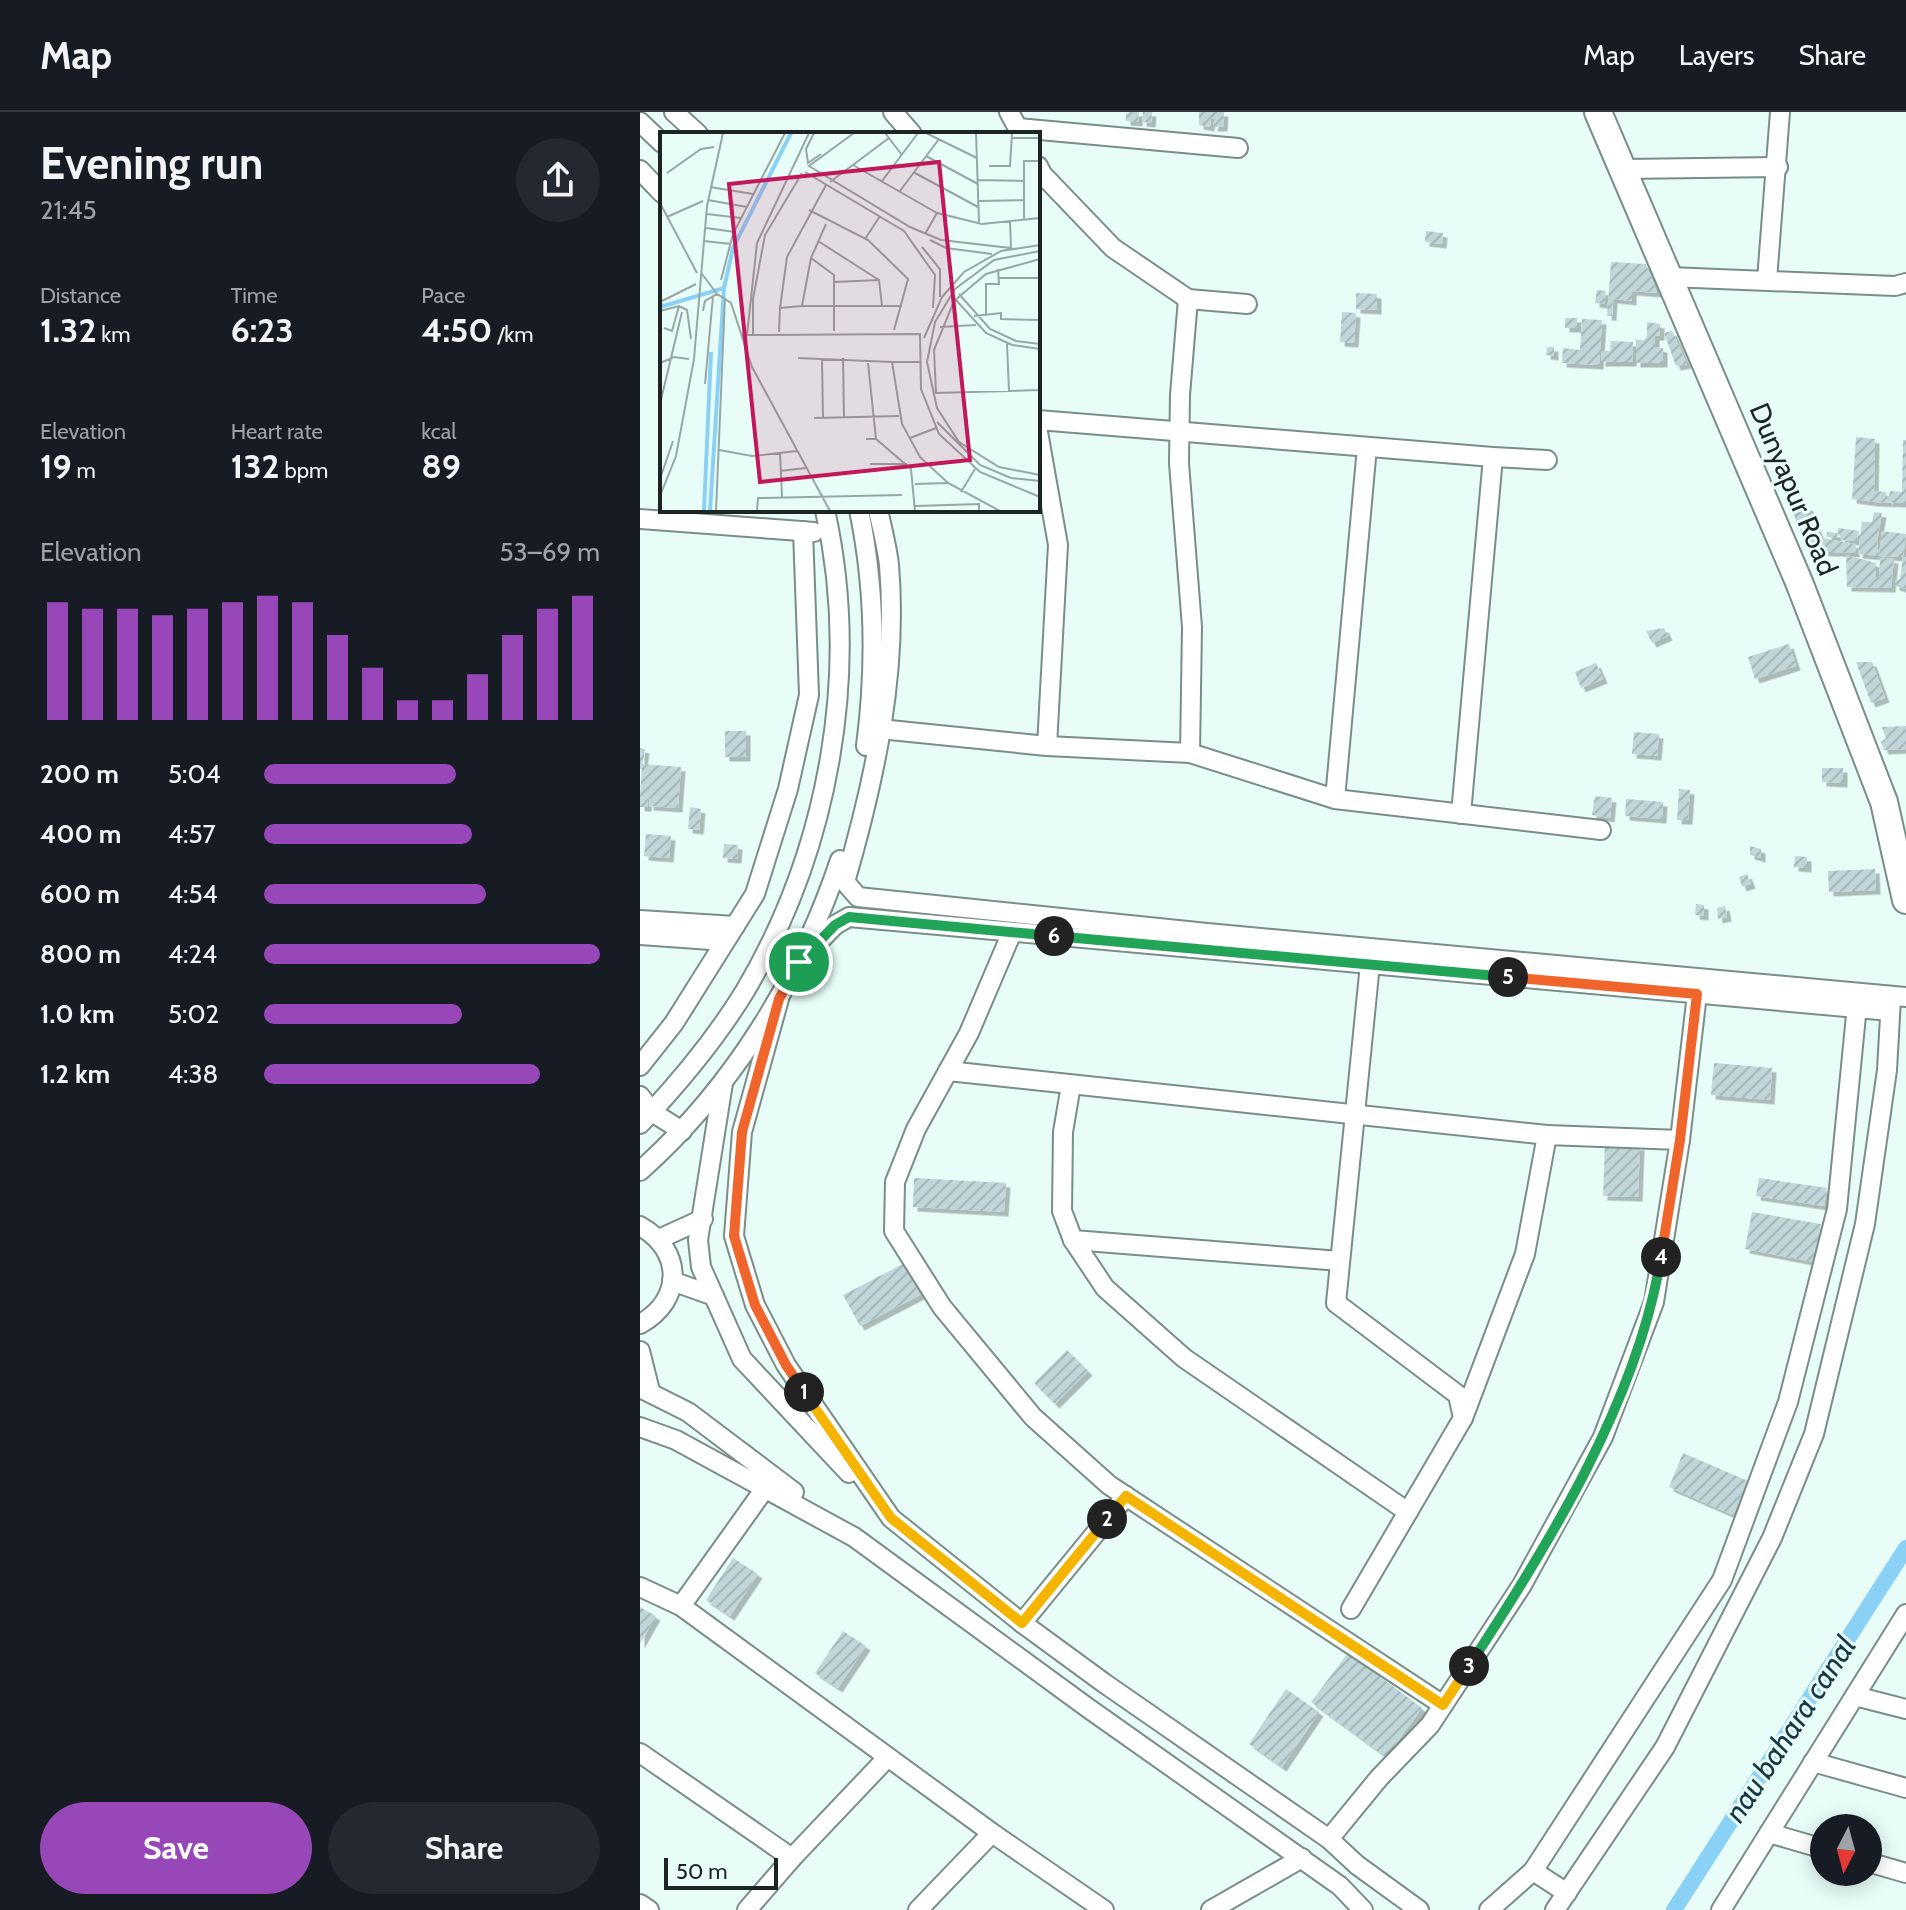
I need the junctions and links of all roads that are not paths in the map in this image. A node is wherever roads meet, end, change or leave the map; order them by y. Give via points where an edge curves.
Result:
1 (674, 112) edge
2 (893, 112) edge
3 (1598, 112) edge
4 (1780, 112) edge
5 (640, 122) edge
6 (1016, 125) edge
7 (696, 132) edge
8 (910, 132) edge
9 (660, 141) edge
10 (1238, 148) dead end
11 (1778, 167) junction
12 (1623, 169) junction
13 (640, 170) edge
14 (1040, 170) edge
15 (660, 191) edge
16 (1669, 277) junction
17 (1767, 280) junction
18 (1906, 283) edge
19 (1188, 299) junction
20 (1247, 304) dead end
21 (1040, 420) edge
22 (1179, 432) junction
23 (1040, 443) edge
24 (1367, 447) junction
25 (1493, 457) junction
26 (1547, 460) dead end
27 (825, 512) edge
28 (859, 512) edge
29 (878, 512) edge
30 (640, 519) edge
31 (803, 531) junction
32 (829, 533) junction
33 (880, 729) junction
34 (1047, 746) junction
35 (1190, 753) junction
36 (1335, 799) junction
37 (1461, 814) junction
38 (1601, 830) dead end
39 (1906, 900) edge
40 (640, 920) edge
41 (1012, 932) junction
42 (730, 934) junction
43 (640, 935) edge
44 (799, 962) junction
45 (1370, 964) junction
46 (1697, 994) junction
47 (779, 999) junction
48 (1858, 1000) junction
49 (1896, 1001) edge
50 (640, 1066) edge
51 (948, 1071) junction
52 (724, 1080) junction
53 (1071, 1085) junction
54 (640, 1096) edge
55 (1355, 1115) junction
56 (646, 1118) edge
57 (682, 1131) junction
58 (1547, 1135) junction
59 (1680, 1140) junction
60 (640, 1171) edge
61 (703, 1219) junction
62 (640, 1226) edge
63 (659, 1239) junction
64 (1073, 1240) junction
65 (1340, 1261) junction
66 (672, 1281) junction
67 (714, 1296) junction
68 (640, 1324) edge
69 (640, 1351) edge
70 (645, 1390) edge
71 (1463, 1418) junction
72 (640, 1427) edge
73 (766, 1487) junction
74 (1126, 1496) junction
75 (1408, 1512) junction
76 (891, 1518) junction
77 (854, 1537) junction
78 (640, 1587) edge
79 (681, 1606) junction
80 (1351, 1609) dead end
81 (1904, 1619) edge
82 (1022, 1623) junction
83 (1855, 1696) junction
84 (1443, 1705) junction
85 (1906, 1709) edge
86 (640, 1753) edge
87 (887, 1758) junction
88 (1813, 1762) junction
89 (1906, 1788) edge
90 (992, 1833) junction
91 (1769, 1833) junction
92 (1329, 1839) junction
93 (1810, 1845) edge
94 (792, 1858) junction
95 (1302, 1858) junction
96 (1357, 1865) junction
97 (1882, 1866) edge
98 (1533, 1871) junction
99 (1906, 1873) edge
100 (1340, 1886) junction
101 (1567, 1893) junction
102 (640, 1904) edge
103 (649, 1910) edge
104 (747, 1910) edge
105 (918, 1910) edge
106 (1104, 1910) edge
107 (1211, 1910) edge
108 (1363, 1910) edge
109 (1419, 1910) edge
110 (1489, 1910) edge
111 (1555, 1910) edge
112 (1721, 1910) edge

1 - 7 street
2 - 8 street
3 - 12 main road, Dunyapur Road
4 - 11 street
5 - 9 street
6 - 10 street
11 - 12 street
11 - 17 street
12 - 16 main road, Dunyapur Road
13 - 15 street
14 - 19 street via 1113,248
16 - 17 street
16 - 39 main road, Dunyapur Road via 1799,582 1878,788
17 - 18 street
19 - 20 street
19 - 22 street
21 - 22 street
22 - 24 street
22 - 35 street via 1192,627
23 - 34 street via 1058,545
24 - 25 street
24 - 36 street
25 - 26 street
25 - 37 street
27 - 32 street
28 - 44 street via 872,604 863,767 844,848
29 - 33 street via 889,563 890,679
30 - 31 street
31 - 32 street
31 - 42 street via 809,695 788,789 755,894
32 - 56 street via 838,602 838,683 829,763 810,842 782,918 745,990 699,1057
33 - 34 street
33 - 48 street via 845,882 858,897
34 - 35 street
35 - 36 street
36 - 37 street
37 - 38 street
40 - 42 street
41 - 44 street via 849,917
41 - 45 street
41 - 51 street
42 - 43 street
42 - 50 street
44 - 47 street
45 - 46 street
45 - 55 street
46 - 48 street
46 - 59 street
47 - 52 street
47 - 76 street via 742,1132 734,1236 755,1305 786,1365
48 - 49 street
48 - 98 street via 1837,1209 1788,1402 1722,1580
49 - 101 street via 1865,1224 1814,1434 1772,1538 1665,1747
51 - 53 street
51 - 74 street via 895,1182 894,1231 942,1307 1033,1417
52 - 57 street
52 - 61 street
53 - 55 street
53 - 64 street via 1063,1132 1062,1211
54 - 56 street
55 - 58 street
55 - 65 street
56 - 57 street
57 - 60 street
58 - 59 street
58 - 71 street via 1525,1254
59 - 84 street via 1654,1302 1603,1437 1522,1585
61 - 63 street
61 - 67 street via 698,1240 701,1267
62 - 63 street
63 - 66 street via 670,1259
64 - 65 street
64 - 75 street via 1105,1288 1184,1358
65 - 71 street via 1336,1303 1458,1395
66 - 67 street
66 - 68 street via 665,1302
67 - 76 street via 742,1359
69 - 70 street
70 - 77 street via 688,1412
71 - 75 street
72 - 73 street
73 - 77 street
73 - 79 street
74 - 82 street
74 - 84 street
75 - 80 street
76 - 82 street
77 - 95 street
78 - 79 street
79 - 87 street
81 - 83 street
82 - 92 street
83 - 85 street
83 - 88 street
84 - 92 street
86 - 94 street
87 - 90 street
87 - 94 street
88 - 89 street
88 - 91 street
90 - 105 street
90 - 106 street
91 - 93 street
91 - 112 street
92 - 96 street
94 - 104 street
95 - 100 street
95 - 107 street
96 - 100 street
96 - 109 street
97 - 99 street
98 - 101 street
98 - 110 street
100 - 108 street
101 - 111 street
102 - 103 street

